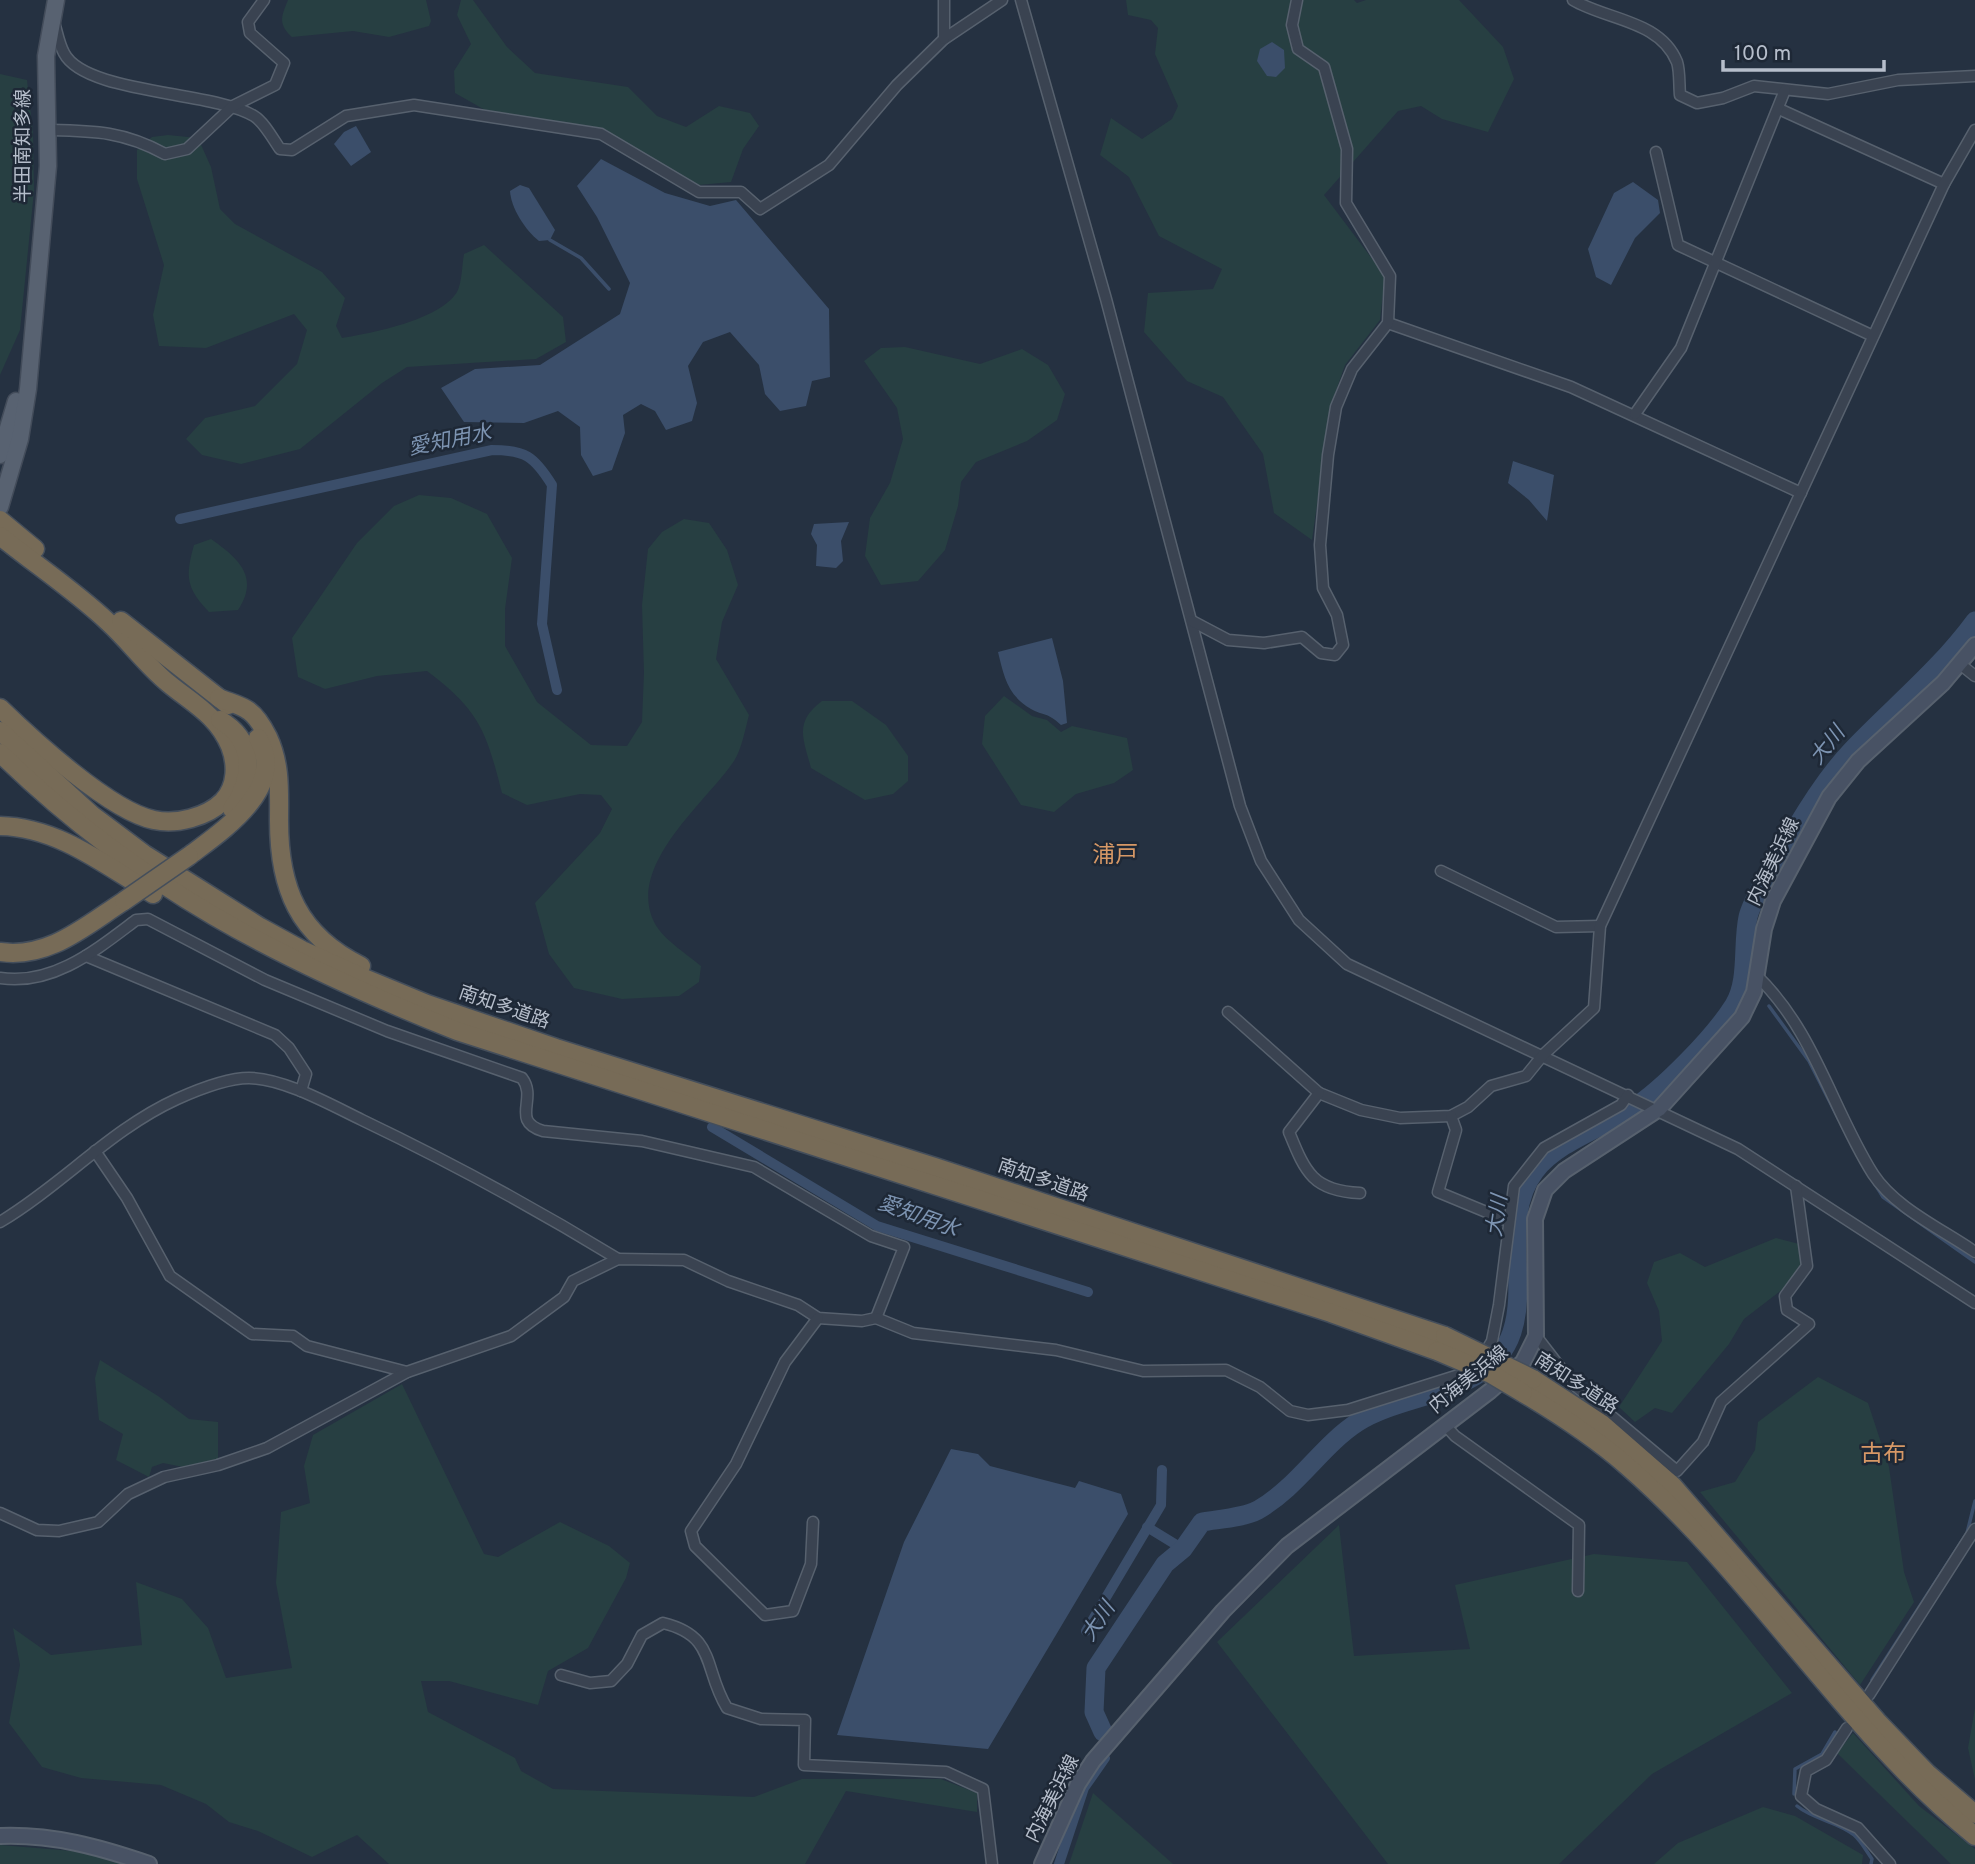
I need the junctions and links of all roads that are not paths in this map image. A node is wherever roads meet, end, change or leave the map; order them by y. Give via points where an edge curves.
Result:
1 (264, 0) edge
2 (944, 0) edge
3 (1003, 0) edge
4 (1021, 0) edge
5 (1297, 0) edge
6 (1573, 0) edge
7 (54, 8) edge
8 (944, 39) junction
9 (1975, 76) edge
10 (1785, 90) junction
11 (233, 106) junction
12 (1779, 109) junction
13 (47, 130) junction
14 (1975, 130) edge
15 (1656, 152) dead end
16 (1944, 184) junction
17 (1715, 264) junction
18 (1388, 323) junction
19 (32, 334) junction
20 (1873, 336) junction
21 (1634, 414) junction
22 (0, 455) edge
23 (1801, 493) junction
24 (0, 507) edge
25 (0, 520) edge
26 (0, 536) edge
27 (1192, 621) junction
28 (1975, 645) edge
29 (1960, 664) junction
30 (1975, 676) edge
31 (213, 705) junction
32 (0, 708) edge
33 (0, 731) edge
34 (0, 753) edge
35 (0, 826) edge
36 (1441, 872) dead end
37 (121, 898) junction
38 (1600, 926) junction
39 (0, 941) edge
40 (262, 946) junction
41 (0, 951) edge
42 (86, 956) junction
43 (1756, 975) junction
44 (0, 978) edge
45 (1228, 1012) dead end
46 (556, 1048) junction
47 (1543, 1055) junction
48 (301, 1091) junction
49 (1319, 1093) junction
50 (1631, 1096) junction
51 (1654, 1107) junction
52 (1451, 1116) junction
53 (95, 1151) junction
54 (1796, 1186) junction
55 (1360, 1193) dead end
56 (1508, 1221) junction
57 (0, 1222) edge
58 (1975, 1252) edge
59 (618, 1259) junction
60 (1975, 1303) edge
61 (818, 1318) junction
62 (876, 1318) junction
63 (1536, 1336) junction
64 (1441, 1344) junction
65 (407, 1372) junction
66 (1528, 1386) junction
67 (1445, 1425) junction
68 (0, 1513) edge
69 (813, 1521) dead end
70 (1975, 1529) edge
71 (1578, 1591) dead end
72 (561, 1675) dead end
73 (1869, 1695) dead end
74 (1847, 1728) dead end
75 (1975, 1814) edge
76 (0, 1836) edge
77 (1975, 1836) edge
78 (149, 1864) edge
79 (992, 1864) edge
80 (1042, 1864) edge
81 (1890, 1864) edge

1 - 11 street via 248,22 250,33 284,63 275,85
2 - 8 street
3 - 8 street
4 - 27 street
5 - 18 street via 1292,25 1298,49 1324,67 1347,149 1346,203 1390,276
6 - 10 street via 1606,16 1637,22 1647,30 1677,63 1680,95 1697,103 1754,86
7 - 11 street via 64,55 89,74
7 - 13 main road, 半田南知多線 via 46,56
8 - 11 street via 897,85 829,165 760,209 741,192 699,192 601,134 414,105 346,116 292,150 281,149 257,117
9 - 10 street via 1898,80 1828,94
10 - 12 street
11 - 13 street via 187,149 165,154 138,139 108,131
12 - 16 street
12 - 17 street
13 - 19 main road, 半田南知多線 via 48,166
14 - 16 street
15 - 17 street via 1678,245
16 - 20 street
17 - 20 street
17 - 21 street via 1681,348
18 - 21 street
18 - 27 street via 1352,369 1336,407 1328,455 1320,545 1323,588 1337,615 1343,645 1335,655 1321,653 1302,637 1264,643 1228,640
19 - 22 main road, 半田南知多線
19 - 24 main road, 半田南知多線 via 20,439
20 - 23 street
21 - 23 street
23 - 38 street
25 - 31 highway via 179,670
26 - 31 highway via 108,622 168,683
27 - 47 street via 1248,828 1261,861 1299,920 1347,964
28 - 29 main road, 内海美浜線
29 - 30 street
29 - 43 main road, 内海美浜線 via 1857,761 1829,797 1773,901
31 - 32 highway via 230,746 235,777 232,790 208,812 182,820 155,820 111,800
31 - 37 highway via 245,749 249,776 244,791 222,823
31 - 46 highway via 249,711 273,748 281,785 280,861 293,904 307,925 358,965 546,1037
33 - 46 highway, 南知多道路 via 92,815 144,855 260,927 377,983
34 - 40 highway, 南知多道路 via 83,827 154,880
35 - 40 highway via 33,828 61,839 195,918 249,946
36 - 38 street via 1556,927
37 - 39 highway via 46,939
37 - 41 highway via 55,946 36,952
38 - 47 street via 1594,1008
40 - 64 highway, 南知多道路 via 356,991 457,1031 1331,1313
42 - 44 street via 51,973
42 - 48 street via 275,1035 306,1074
42 - 62 street via 136,920 149,919 265,980 387,1031 522,1078 528,1089 526,1119 531,1127 642,1141 754,1167 859,1230 904,1247
43 - 51 main road, 内海美浜線 via 1751,1002 1742,1017
43 - 58 street via 1812,1051 1874,1175 1894,1197
45 - 49 street
46 - 64 highway, 南知多道路 via 935,1167
47 - 50 street
47 - 52 street via 1526,1076 1491,1086
48 - 53 street via 249,1078 226,1082 177,1099 120,1131
48 - 59 street via 520,1199
49 - 52 street via 1361,1110 1400,1118
49 - 55 street via 1289,1132 1305,1173 1340,1192
50 - 51 street
50 - 56 street via 1544,1148 1514,1186
51 - 54 street via 1738,1149
51 - 63 main road, 内海美浜線 via 1564,1171 1545,1190 1535,1219
52 - 56 street via 1456,1130 1438,1192
53 - 57 street via 32,1203
53 - 65 street via 170,1276 252,1334 292,1336 307,1346
54 - 60 street
54 - 63 street via 1807,1266 1785,1296 1787,1310 1809,1324 1720,1402 1703,1442 1677,1471 1573,1384
56 - 62 street via 1507,1259 1492,1340 1480,1361 1462,1374 1348,1410 1308,1415 1290,1411 1260,1387 1226,1370 1143,1371 1056,1350 913,1333
59 - 61 street via 684,1260 728,1282 799,1305
59 - 65 street via 573,1281 564,1297 511,1336
61 - 62 street
61 - 69 street via 785,1362 736,1464 691,1531 695,1545 765,1615 793,1611 811,1564
63 - 67 main road, 内海美浜線 via 1524,1362
64 - 66 highway, 南知多道路, bridge
65 - 68 street via 267,1448 164,1477 128,1494 97,1522 59,1531 37,1530
66 - 75 highway, 南知多道路 via 1602,1424 1672,1485 1869,1712 1927,1773
66 - 77 highway, 南知多道路 via 1660,1496 1906,1775
67 - 71 street via 1579,1525
67 - 80 main road, 内海美浜線 via 1300,1534 1223,1611 1093,1761
70 - 73 street
72 - 79 street via 590,1684 611,1681 627,1664 642,1635 663,1623 683,1628 705,1647 715,1689 727,1708 761,1719 804,1720 804,1765 946,1772 984,1789
74 - 81 street via 1826,1760 1806,1771 1801,1796 1816,1809 1858,1828
76 - 78 main road via 64,1839

